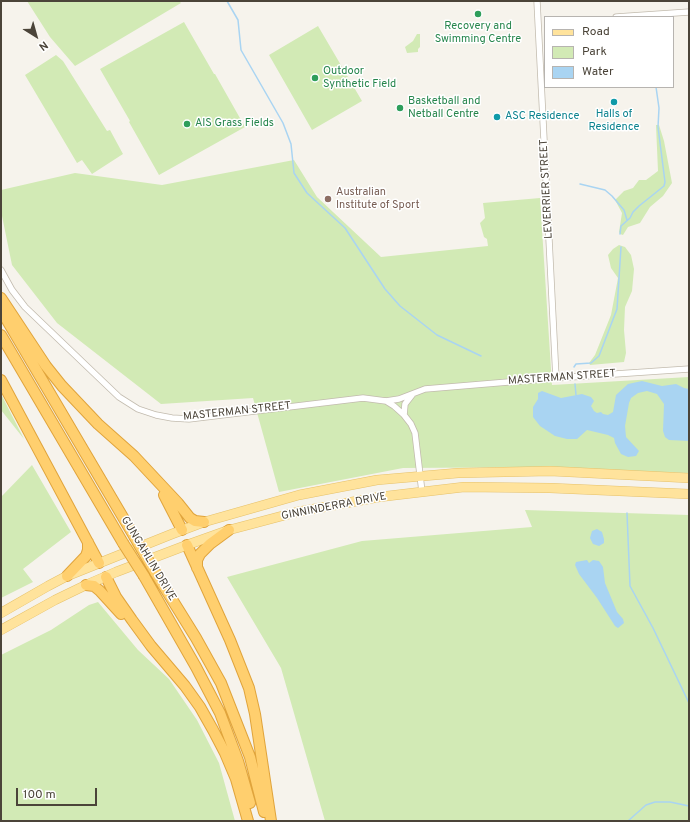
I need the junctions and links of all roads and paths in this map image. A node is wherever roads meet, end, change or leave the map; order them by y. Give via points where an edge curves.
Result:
1 (537, 1) edge
2 (689, 12) edge
3 (631, 16) edge
4 (544, 21) edge
5 (538, 22) junction
6 (1, 270) edge
7 (1, 298) edge
8 (1, 310) edge
9 (1, 335) edge
10 (689, 369) edge
11 (556, 378) junction
12 (1, 380) edge
13 (412, 395) junction
14 (386, 401) junction
15 (404, 415) junction
16 (420, 476) junction
17 (154, 477) junction
18 (689, 478) edge
19 (422, 492) junction
20 (689, 494) edge
21 (204, 522) junction
22 (182, 530) junction
23 (229, 530) junction
24 (88, 542) junction
25 (187, 545) junction
26 (99, 563) junction
27 (197, 568) junction
28 (67, 576) junction
29 (106, 577) junction
30 (86, 584) junction
31 (1, 613) edge
32 (1, 630) edge
33 (151, 646) junction
34 (248, 821) edge
35 (254, 821) edge
36 (266, 821) edge
37 (271, 821) edge

1 - 5 street, LEVERRIER STREET
2 - 3 street
4 - 5 street
5 - 11 street, LEVERRIER STREET
6 - 14 street, MASTERMAN STREET via 25,308 105,384 138,408 156,415 189,419 363,398
7 - 17 highway via 38,355 62,386
8 - 36 highway, GUNGAHLIN DRIVE, bridge via 221,683 250,757
9 - 35 highway, GUNGAHLIN DRIVE, bridge via 144,576 220,713 238,761
10 - 11 street, MASTERMAN STREET
11 - 13 street, MASTERMAN STREET via 425,389
12 - 24 highway
13 - 14 street, MASTERMAN STREET
13 - 15 street via 405,404
14 - 15 street
15 - 16 street via 414,433
16 - 18 main road, GINNINDERRA DRIVE via 550,472
16 - 19 street
16 - 21 main road, GINNINDERRA DRIVE via 376,480 299,495
17 - 21 highway via 190,518
17 - 22 highway
19 - 20 main road, GINNINDERRA DRIVE via 464,487
19 - 23 main road, GINNINDERRA DRIVE via 297,512
21 - 22 main road, GINNINDERRA DRIVE
22 - 25 main road
22 - 26 main road, GINNINDERRA DRIVE
23 - 25 main road, GINNINDERRA DRIVE
23 - 27 highway via 200,554
24 - 26 highway
24 - 28 highway via 86,556
25 - 27 highway
25 - 29 main road, GINNINDERRA DRIVE
26 - 28 main road, GINNINDERRA DRIVE
26 - 29 main road
27 - 37 highway via 249,688
28 - 31 main road, GINNINDERRA DRIVE
29 - 30 main road, GINNINDERRA DRIVE
29 - 33 highway via 123,607
30 - 32 main road, GINNINDERRA DRIVE
30 - 33 highway via 100,591 140,638
33 - 34 highway via 185,686 213,730 236,779

